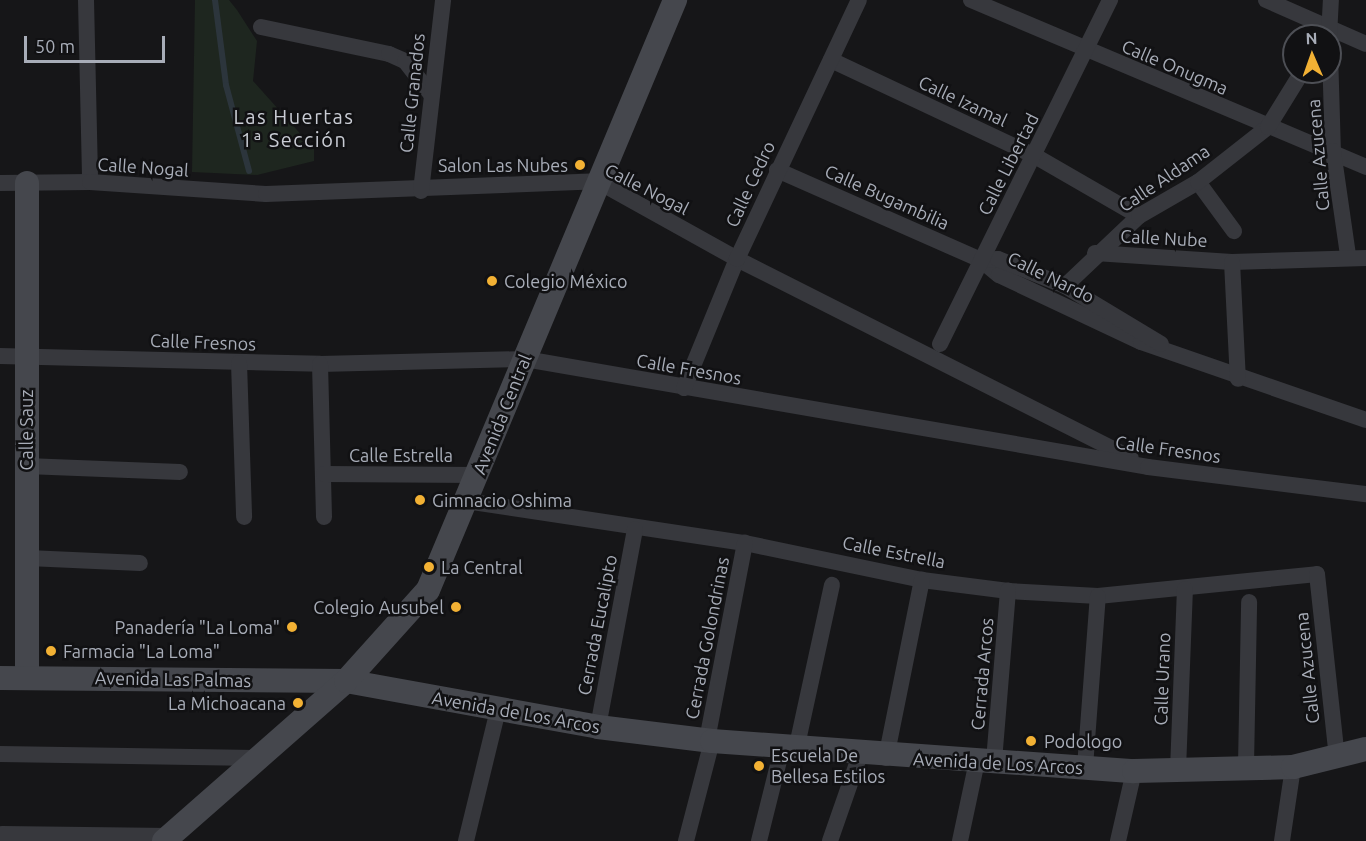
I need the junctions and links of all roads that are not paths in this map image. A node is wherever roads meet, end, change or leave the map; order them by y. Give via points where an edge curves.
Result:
1 (86, 0) edge
2 (443, 0) edge
3 (675, 0) edge
4 (859, 0) edge
5 (971, 0) edge
6 (1110, 0) edge
7 (1266, 0) edge
8 (1331, 0) edge
9 (1311, 24) edge
10 (1329, 24) edge
11 (261, 27) dead end
12 (1342, 37) edge
13 (1366, 44) edge
14 (1084, 51) junction
15 (831, 60) junction
16 (1295, 84) edge
17 (1331, 84) edge
18 (430, 93) junction
19 (1268, 127) junction
20 (1333, 152) junction
21 (1035, 156) junction
22 (1366, 167) edge
23 (777, 170) junction
24 (597, 181) junction
25 (90, 182) junction
26 (1198, 182) junction
27 (0, 183) edge
28 (27, 183) junction
29 (421, 191) junction
30 (1139, 216) junction
31 (1234, 231) dead end
32 (1095, 254) junction
33 (1348, 255) junction
34 (1366, 258) edge
35 (737, 259) junction
36 (981, 260) junction
37 (1232, 262) junction
38 (1065, 286) junction
39 (940, 344) dead end
40 (1169, 350) junction
41 (0, 356) edge
42 (26, 356) junction
43 (525, 359) junction
44 (239, 363) junction
45 (320, 364) junction
46 (1238, 379) junction
47 (684, 388) junction
48 (1366, 420) edge
49 (26, 466) junction
50 (1148, 467) junction
51 (180, 472) dead end
52 (324, 474) junction
53 (477, 475) junction
54 (1366, 494) edge
55 (466, 501) junction
56 (244, 517) dead end
57 (324, 517) dead end
58 (635, 529) junction
59 (745, 543) junction
60 (28, 558) junction
61 (140, 563) dead end
62 (1317, 574) joint
63 (922, 580) junction
64 (832, 585) dead end
65 (1185, 589) junction
66 (1008, 591) junction
67 (1098, 596) junction
68 (1250, 602) dead end
69 (27, 677) junction
70 (0, 679) edge
71 (346, 681) junction
72 (498, 710) junction
73 (598, 727) junction
74 (710, 741) junction
75 (789, 749) junction
76 (1366, 749) edge
77 (0, 754) edge
78 (860, 755) junction
79 (259, 758) junction
80 (886, 758) junction
81 (1337, 758) junction
82 (985, 761) junction
83 (1246, 765) junction
84 (1085, 767) junction
85 (1293, 767) junction
86 (1178, 770) junction
87 (1134, 771) junction
88 (2, 834) dead end
89 (167, 838) edge
90 (466, 841) edge
91 (686, 841) edge
92 (759, 841) edge
93 (830, 841) edge
94 (960, 841) edge
95 (1118, 841) edge
96 (1282, 841) edge

1 - 25 street
2 - 18 street, Calle Granados
3 - 24 street, Avenida Central
4 - 15 street, Calle Cedro
5 - 14 street, Calle Onugma
6 - 14 street, Calle Libertad
7 - 9 street
8 - 10 street
11 - 18 street via 389,54 405,61
12 - 13 street
14 - 19 street, Calle Onugma
14 - 21 street, Calle Libertad
15 - 21 street, Calle Izamal
15 - 23 street, Calle Cedro
16 - 19 street, Calle Aldama
17 - 20 street, Calle Azucena
18 - 29 street, Calle Granados
19 - 20 street, Calle Onugma
19 - 26 street, Calle Aldama
20 - 22 street, Calle Onugma
20 - 33 street, Calle Azucena
21 - 30 street, Calle Izamal
21 - 36 street, Calle Libertad
23 - 35 street, Calle Cedro
23 - 36 street, Calle Bugambilia
24 - 29 street, Calle Nogal
24 - 35 street, Calle Nogal
24 - 43 street, Avenida Central
25 - 28 street, Calle Nogal
25 - 29 street, Calle Nogal via 266,194
26 - 30 street, Calle Aldama
26 - 31 street, Calle Nube
27 - 28 street, Calle Nogal
28 - 42 street, Calle Sauz
30 - 32 street, Calle Aldama
32 - 37 street, Calle Nube
32 - 38 street, Calle Aldama
33 - 34 street, Calle Nube
33 - 37 street, Calle Nube
35 - 47 street, Calle Cedro
35 - 50 street, Calle Nogal
36 - 38 street, Calle Nardo via 998,259
36 - 39 street, Calle Libertad
36 - 40 street, Calle Nardo via 999,275
37 - 46 street, Calle Nube
38 - 40 street, Calle Nardo
40 - 46 street, Calle Nardo
41 - 42 street, Calle Fresnos
42 - 44 street, Calle Fresnos
42 - 49 street, Calle Sauz
43 - 45 street, Calle Fresnos
43 - 47 street, Calle Fresnos
43 - 53 street, Avenida Central
44 - 45 street, Calle Fresnos
44 - 56 street
45 - 52 street
46 - 48 street, Calle Nardo
47 - 50 street, Calle Fresnos
49 - 51 street
49 - 60 street, Calle Sauz
50 - 54 street, Calle Fresnos
52 - 53 street, Calle Estrella
52 - 57 street
53 - 55 street, Avenida Central
55 - 58 street, Calle Estrella
55 - 71 street, Avenida Central via 428,590
58 - 59 street, Calle Estrella
58 - 73 street, Cerrada Eucalipto
59 - 63 street, Calle Estrella
59 - 74 street, Cerrada Golondrinas
60 - 61 street
60 - 69 street, Calle Sauz
62 - 65 street, Calle Estrella
62 - 81 street, Calle Azucena
63 - 66 street, Calle Estrella
63 - 80 street
64 - 75 street
65 - 67 street, Calle Estrella
65 - 86 street, Calle Urano
66 - 67 street, Calle Estrella
66 - 82 street, Cerrada Arcos
67 - 84 street
68 - 83 street
69 - 70 street, Avenida Las Palmas
69 - 71 street, Avenida Las Palmas
71 - 72 street, Avenida de Los Arcos
71 - 79 street, Avenida Central
72 - 73 street, Avenida de Los Arcos
72 - 90 street
73 - 74 street, Avenida de Los Arcos
74 - 75 street, Avenida de Los Arcos
74 - 91 street, Cerrada Golondrinas
75 - 78 street, Avenida de Los Arcos
75 - 92 street
76 - 81 street, Avenida de Los Arcos
77 - 79 street
78 - 80 street, Avenida de Los Arcos
78 - 93 street
79 - 89 street, Avenida Central
80 - 82 street, Avenida de Los Arcos
81 - 85 street, Avenida de Los Arcos
82 - 84 street, Avenida de Los Arcos
82 - 94 street, Cerrada Arcos
83 - 85 street, Avenida de Los Arcos
83 - 86 street, Avenida de Los Arcos
84 - 87 street, Avenida de Los Arcos
85 - 96 street
86 - 87 street, Avenida de Los Arcos
87 - 95 street
88 - 89 street

